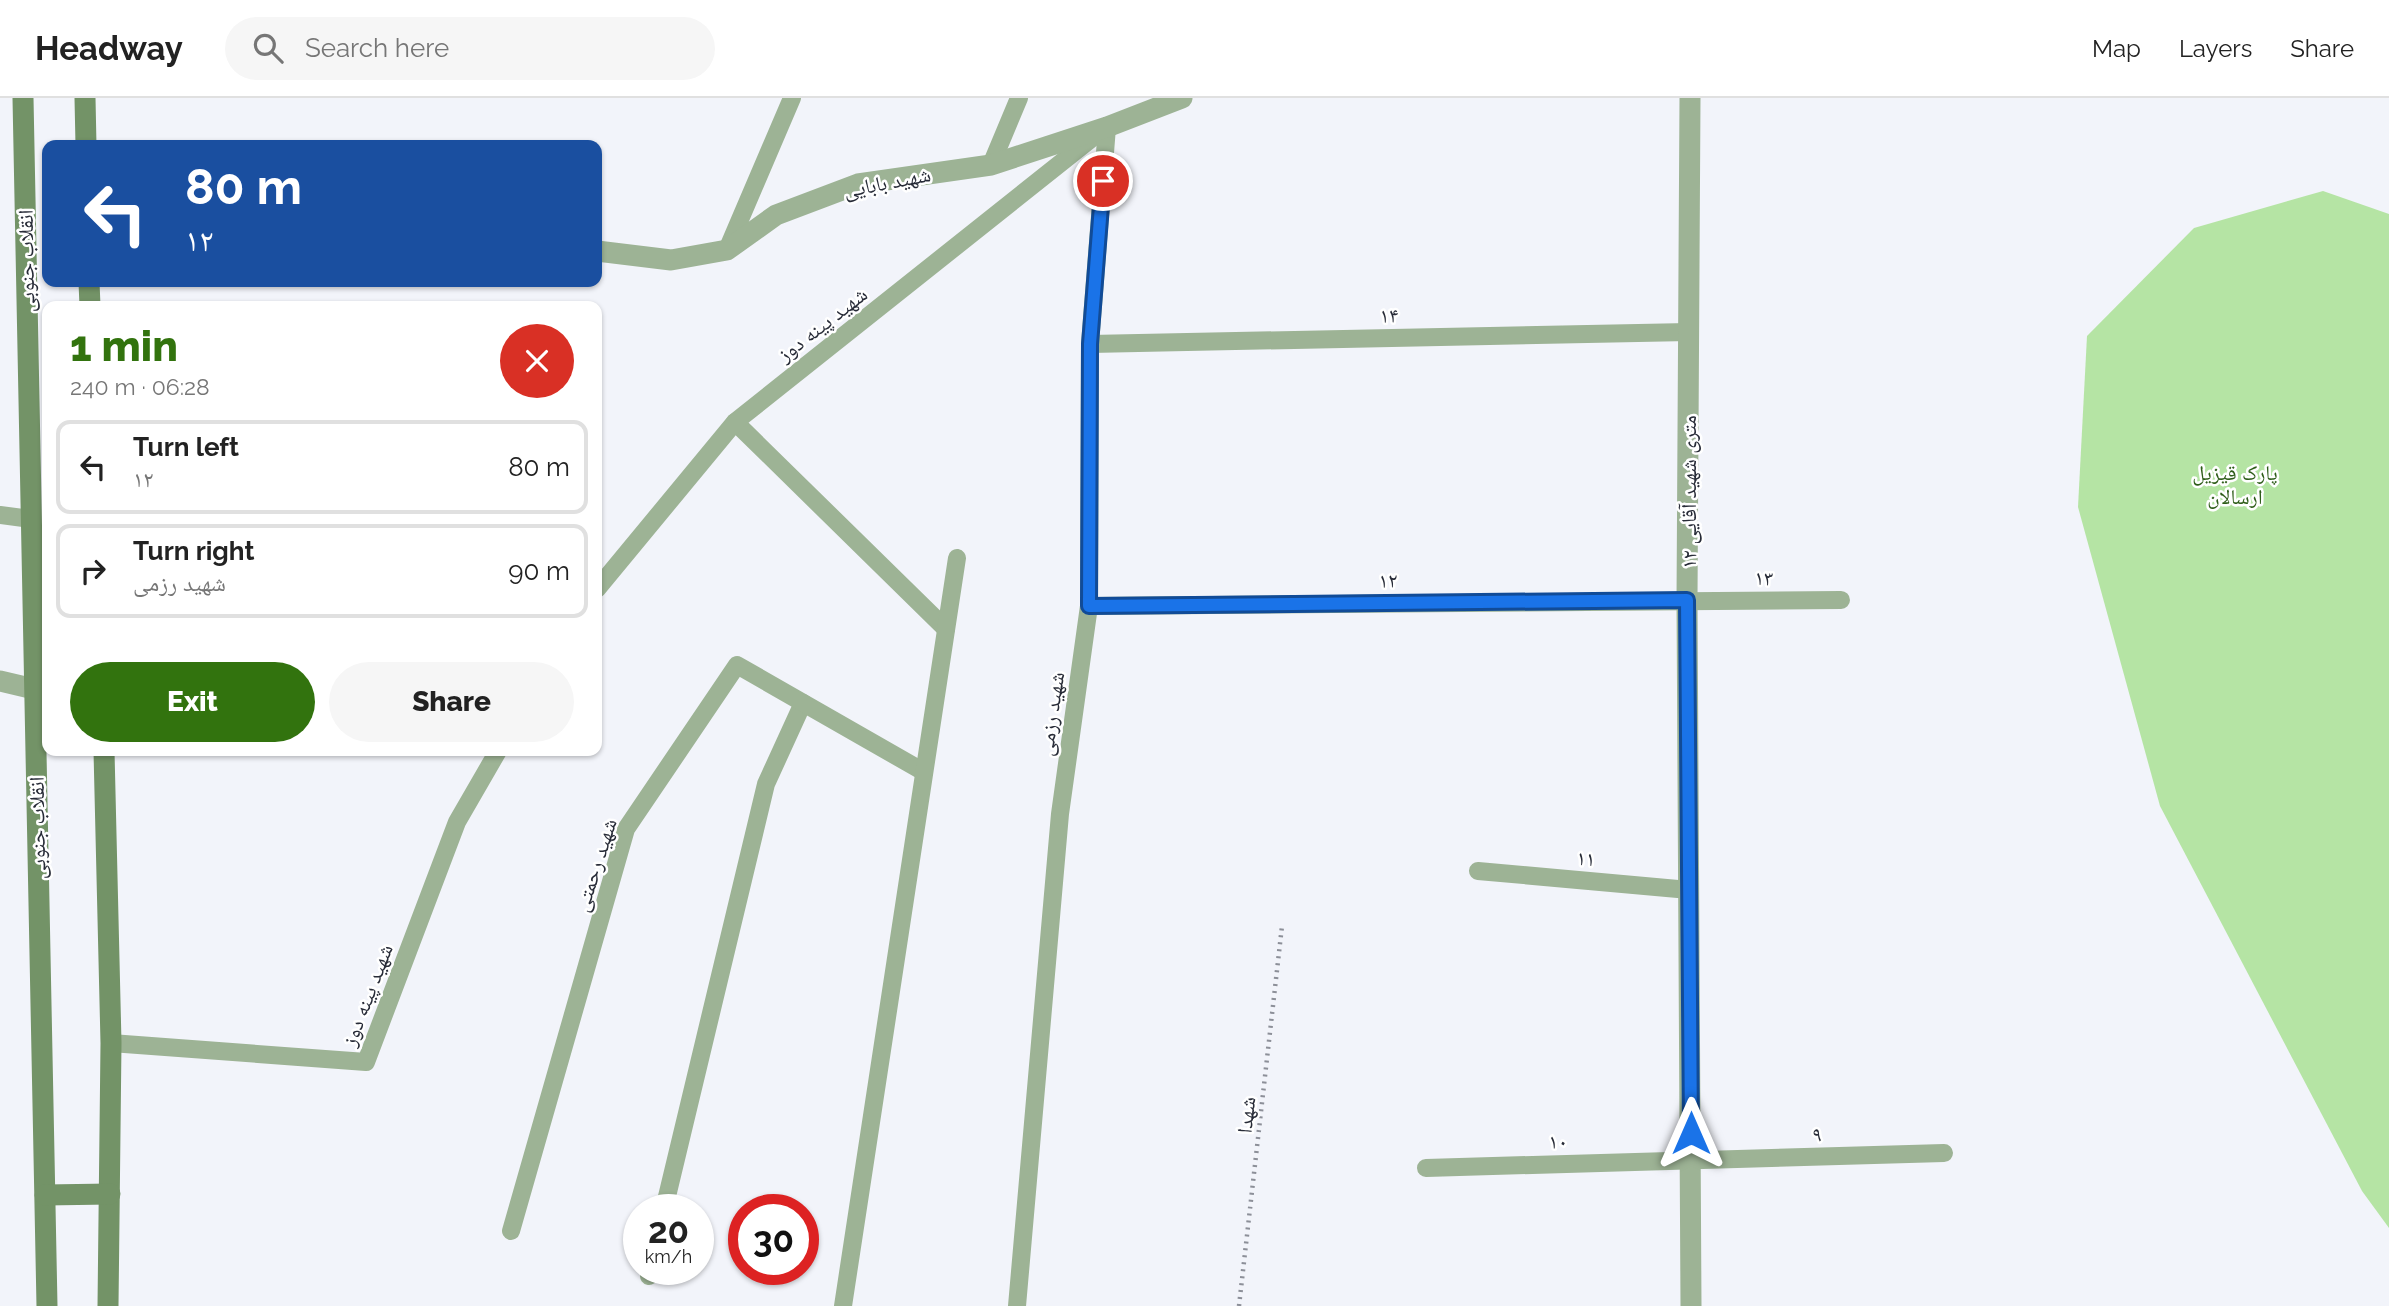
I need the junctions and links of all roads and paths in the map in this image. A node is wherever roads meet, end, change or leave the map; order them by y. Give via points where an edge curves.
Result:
1 (23, 98) edge
2 (85, 98) edge
3 (792, 98) edge
4 (1019, 98) edge
5 (1182, 98) edge
6 (1690, 98) edge
7 (1107, 127) junction
8 (86, 140) edge
9 (990, 165) junction
10 (727, 250) junction
11 (602, 252) edge
12 (1689, 332) junction
13 (1090, 344) junction
14 (734, 422) junction
15 (0, 515) edge
16 (31, 519) junction
17 (957, 558) dead end
18 (602, 583) edge
19 (1687, 600) junction
20 (1841, 600) dead end
21 (1089, 606) junction
22 (946, 629) junction
23 (0, 681) edge
24 (34, 689) junction
25 (803, 703) junction
26 (104, 756) edge
27 (495, 756) edge
28 (925, 772) junction
29 (1478, 872) dead end
30 (1689, 890) junction
31 (1282, 926) dead end
32 (111, 1043) junction
33 (1944, 1153) dead end
34 (1691, 1160) junction
35 (1426, 1168) dead end
36 (110, 1194) junction
37 (668, 1194) edge
38 (45, 1195) junction
39 (511, 1231) dead end
40 (47, 1306) edge
41 (108, 1306) edge
42 (843, 1306) edge
43 (1017, 1306) edge
44 (1239, 1306) edge
45 (1691, 1306) edge

1 - 16 street, انقلاب جنوبی
2 - 8 street
3 - 10 lane
4 - 9 lane
5 - 7 street, شهید بابایی
6 - 12 street, ۱۲ متری شهید آقایی
7 - 9 street, شهید بابایی
7 - 13 lane, شهید رزمی
7 - 14 lane, شهید پینه دوز
9 - 10 street, شهید بابایی via 858,184 776,215
10 - 11 street, شهید بابایی via 671,260
12 - 13 lane, ۱۴
12 - 19 street, ۱۲ متری شهید آقایی
13 - 21 lane, شهید رزمی
14 - 18 lane, شهید پینه دوز
14 - 22 lane
15 - 16 lane
16 - 24 street, انقلاب جنوبی
17 - 22 lane
19 - 20 lane, ۱۳
19 - 21 lane, ۱۲
19 - 30 street, ۱۲ متری شهید آقایی
21 - 43 lane, شهید رزمی via 1060,814
22 - 28 lane
23 - 24 street
24 - 38 street, انقلاب جنوبی
25 - 28 lane, شهید رحمتی
25 - 37 lane via 766,784
25 - 39 lane, شهید رحمتی via 737,665 626,829
26 - 32 street
27 - 32 lane, شهید پینه دوز via 457,822 366,1062
28 - 42 lane
29 - 30 lane, ۱۱
30 - 34 street, ۱۲ متری شهید آقایی
31 - 44 path, شهدا
32 - 36 street
33 - 34 lane, ۹
34 - 35 lane, ۱۰
34 - 45 street, ۱۲ متری شهید آقایی
36 - 38 street
36 - 41 street
38 - 40 street, انقلاب جنوبی

